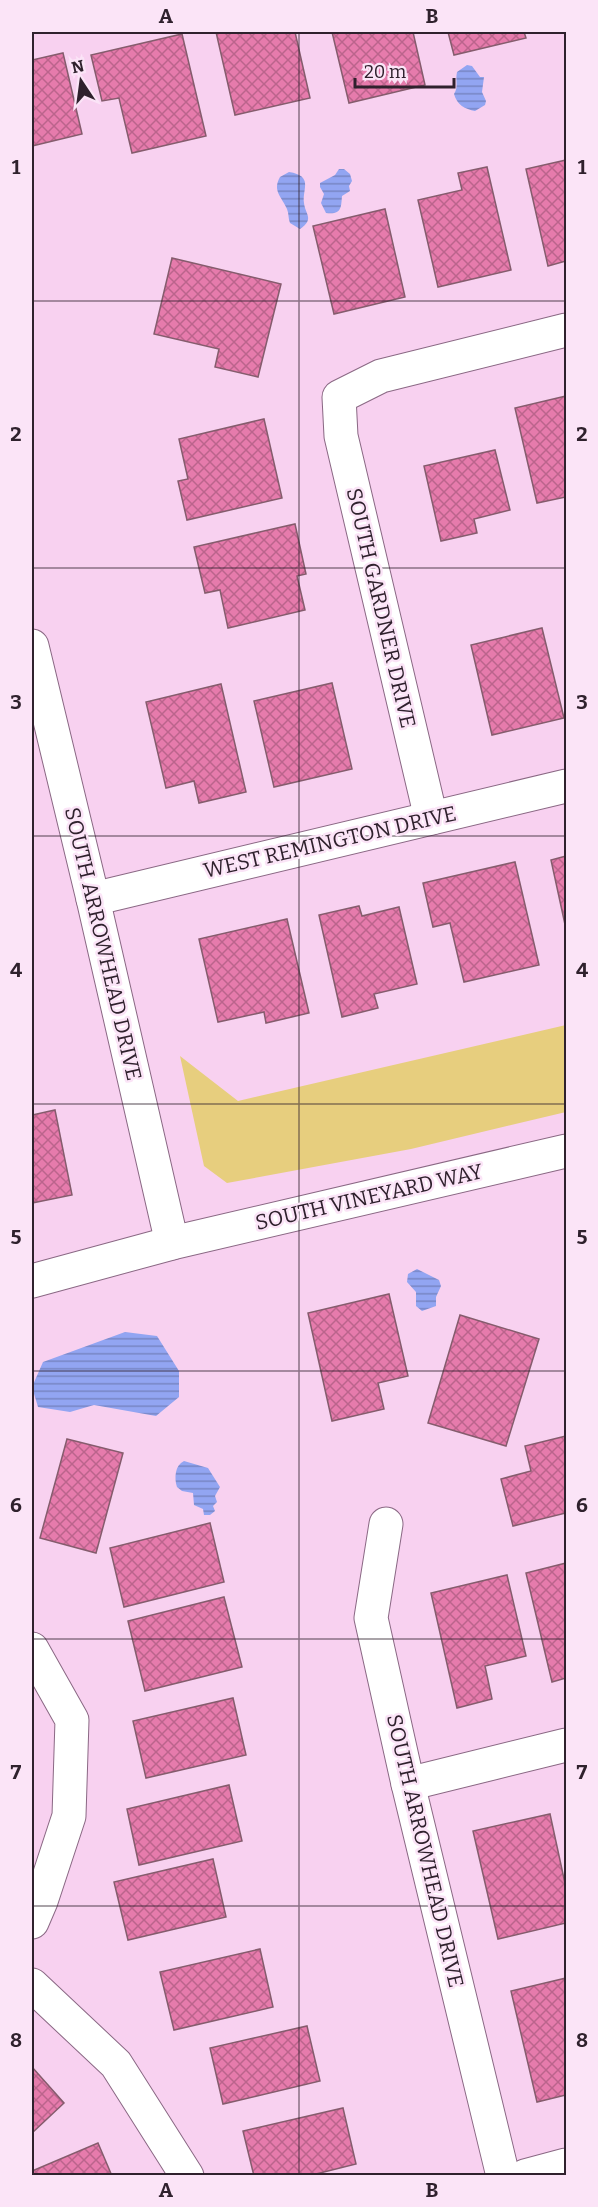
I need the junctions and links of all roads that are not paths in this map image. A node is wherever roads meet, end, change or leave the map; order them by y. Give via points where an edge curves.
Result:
1 (567, 330) edge
2 (32, 646) edge
3 (567, 786) edge
4 (431, 818) junction
5 (93, 899) junction
6 (567, 1150) edge
7 (172, 1243) junction
8 (32, 1281) edge
9 (386, 1524) dead end
10 (32, 1649) edge
11 (567, 1745) edge
12 (408, 1784) junction
13 (32, 1922) edge
14 (32, 1985) edge
15 (567, 2165) edge
16 (187, 2175) edge
17 (503, 2175) edge
18 (525, 2175) edge

1 - 4 street, SOUTH GARDNER DRIVE via 381,376 339,397 341,436
2 - 5 street, SOUTH ARROWHEAD DRIVE
3 - 4 street, WEST REMINGTON DRIVE
4 - 5 street, WEST REMINGTON DRIVE
5 - 7 street, SOUTH ARROWHEAD DRIVE
6 - 7 street, SOUTH VINEYARD WAY
7 - 8 street, SOUTH VINEYARD WAY
9 - 12 street, SOUTH ARROWHEAD DRIVE via 371,1618
10 - 13 street via 72,1720 69,1816
11 - 12 street
12 - 17 street, SOUTH ARROWHEAD DRIVE
14 - 16 street via 116,2064
15 - 18 street

